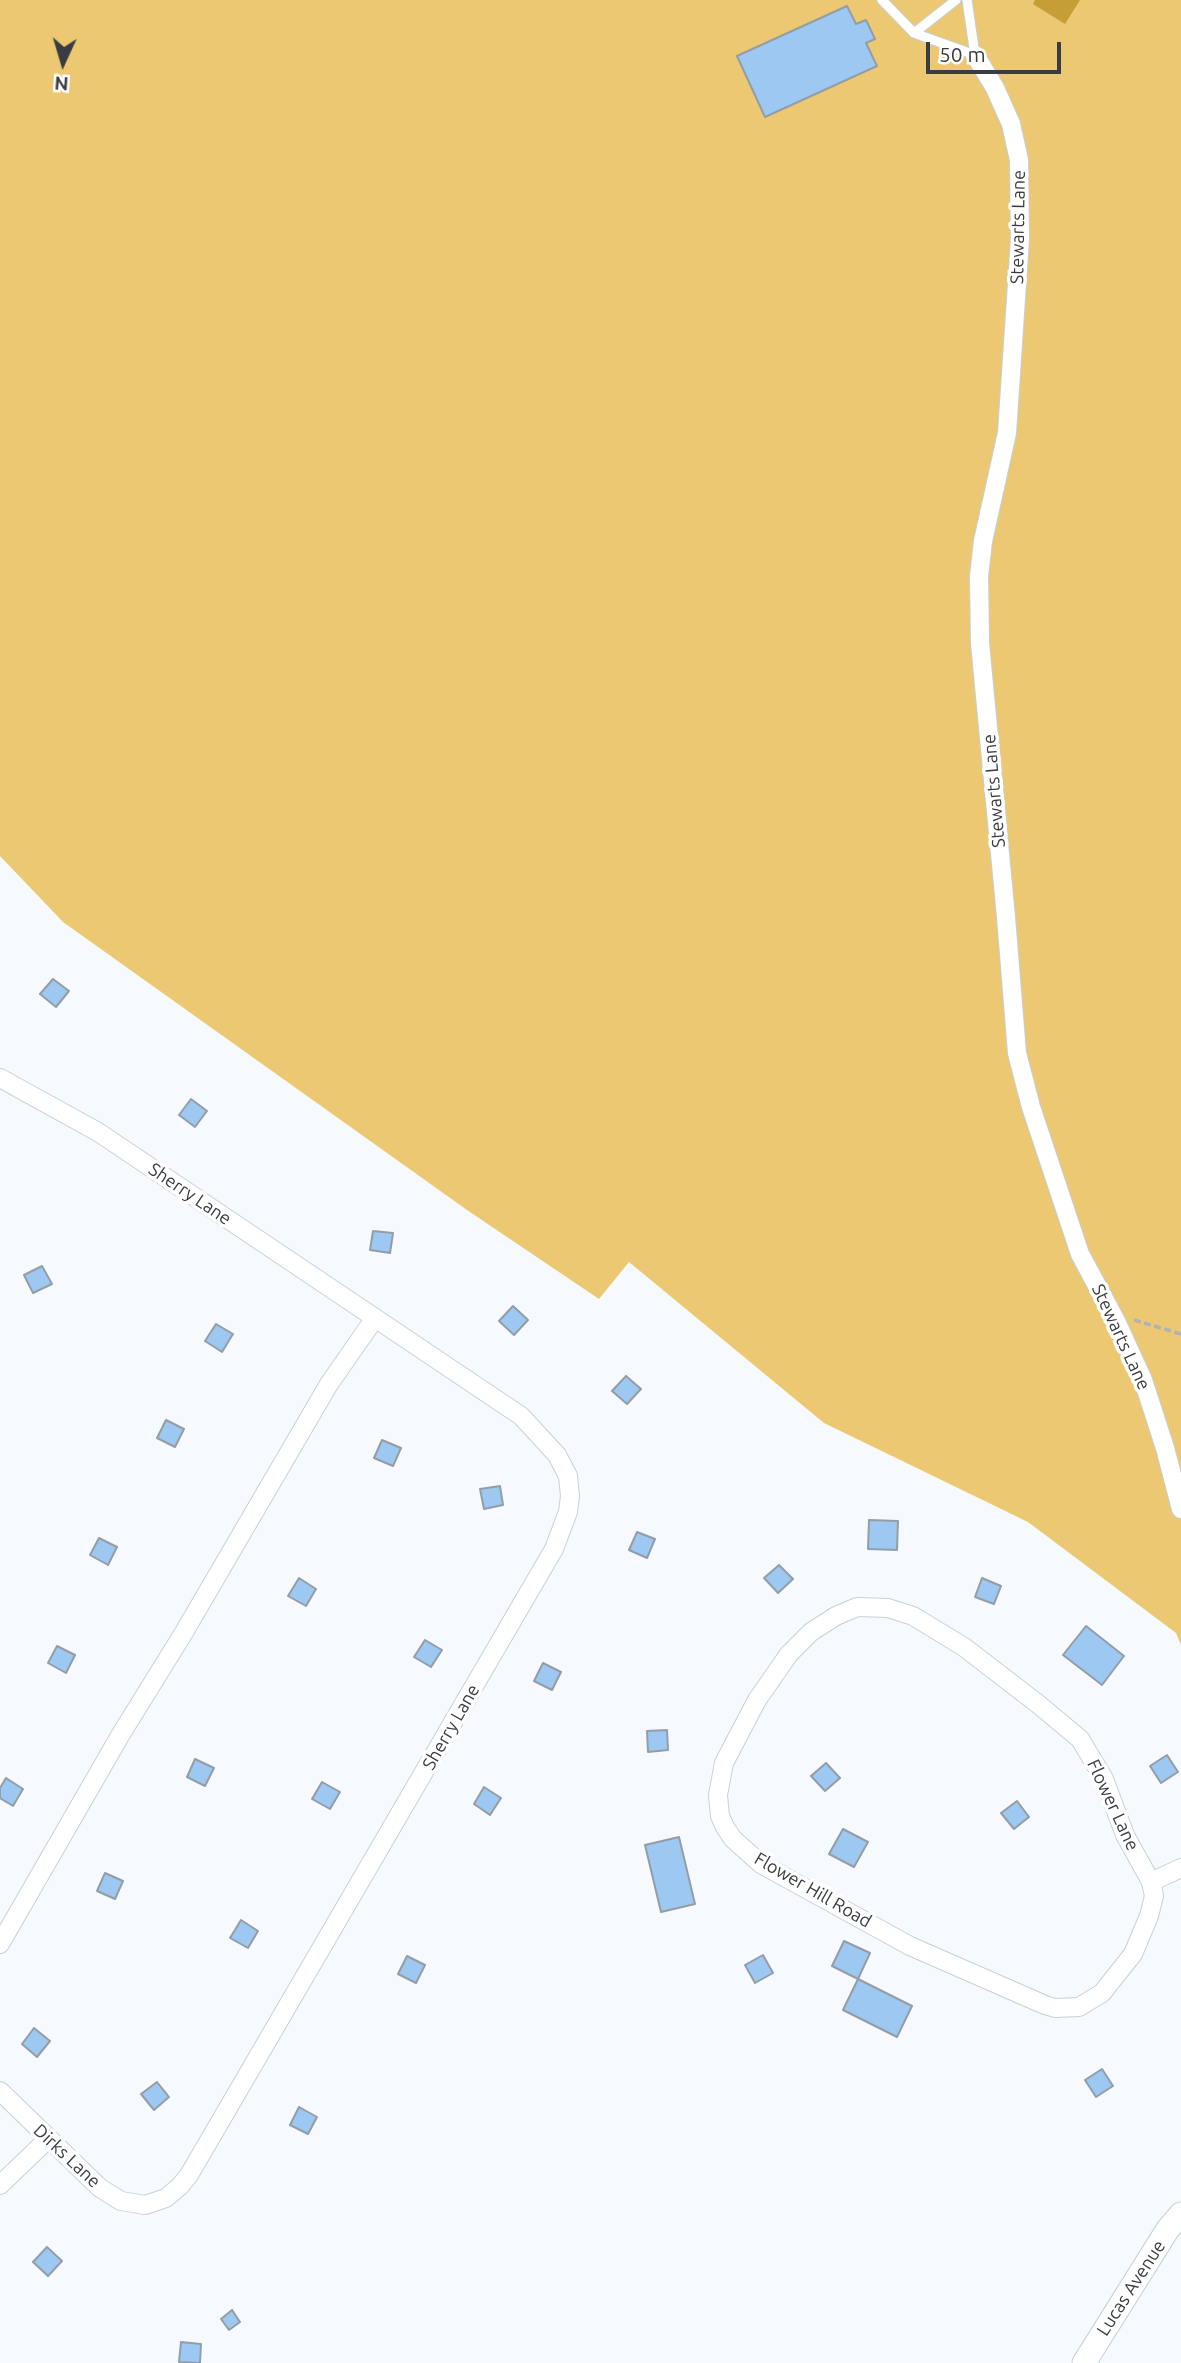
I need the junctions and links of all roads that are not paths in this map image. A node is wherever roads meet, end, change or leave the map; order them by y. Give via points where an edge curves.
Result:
1 (882, 0) edge
2 (957, 0) edge
3 (967, 0) edge
4 (914, 33) junction
5 (975, 55) junction
6 (0, 1077) edge
7 (375, 1318) junction
8 (1181, 1509) edge
9 (1038, 1703) joint
10 (1181, 1868) edge
11 (1151, 1882) junction
12 (0, 1944) edge
13 (0, 2091) edge
14 (48, 2139) junction
15 (0, 2185) edge
16 (180, 2186) joint
17 (1181, 2214) edge
18 (1084, 2363) edge

1 - 4 lane
2 - 4 lane
3 - 5 lane
4 - 5 lane
5 - 8 street, Stewarts Lane via 1011,124 1019,160 1020,239 1007,433 979,576 980,643 1017,1054 1080,1254 1143,1380
6 - 7 street, Sherry Lane via 98,1132
7 - 12 street via 329,1384
7 - 16 street, Sherry Lane via 521,1416 557,1455 568,1476 568,1512 554,1549
9 - 11 street, Flower Lane via 1080,1739 1104,1779 1125,1835
9 - 11 street, Flower Hill Road via 964,1647 913,1616 888,1608 857,1607 811,1632 789,1654 742,1725 724,1763 718,1795 724,1828 761,1864 910,1946 1055,2008 1079,2007 1102,1993 1133,1954 1149,1916 1154,1896
10 - 11 street
13 - 14 street, Dirks Lane
14 - 15 street
14 - 16 street, Dirks Lane via 100,2188 121,2201 145,2205 166,2198
17 - 18 street, Lucas Avenue

